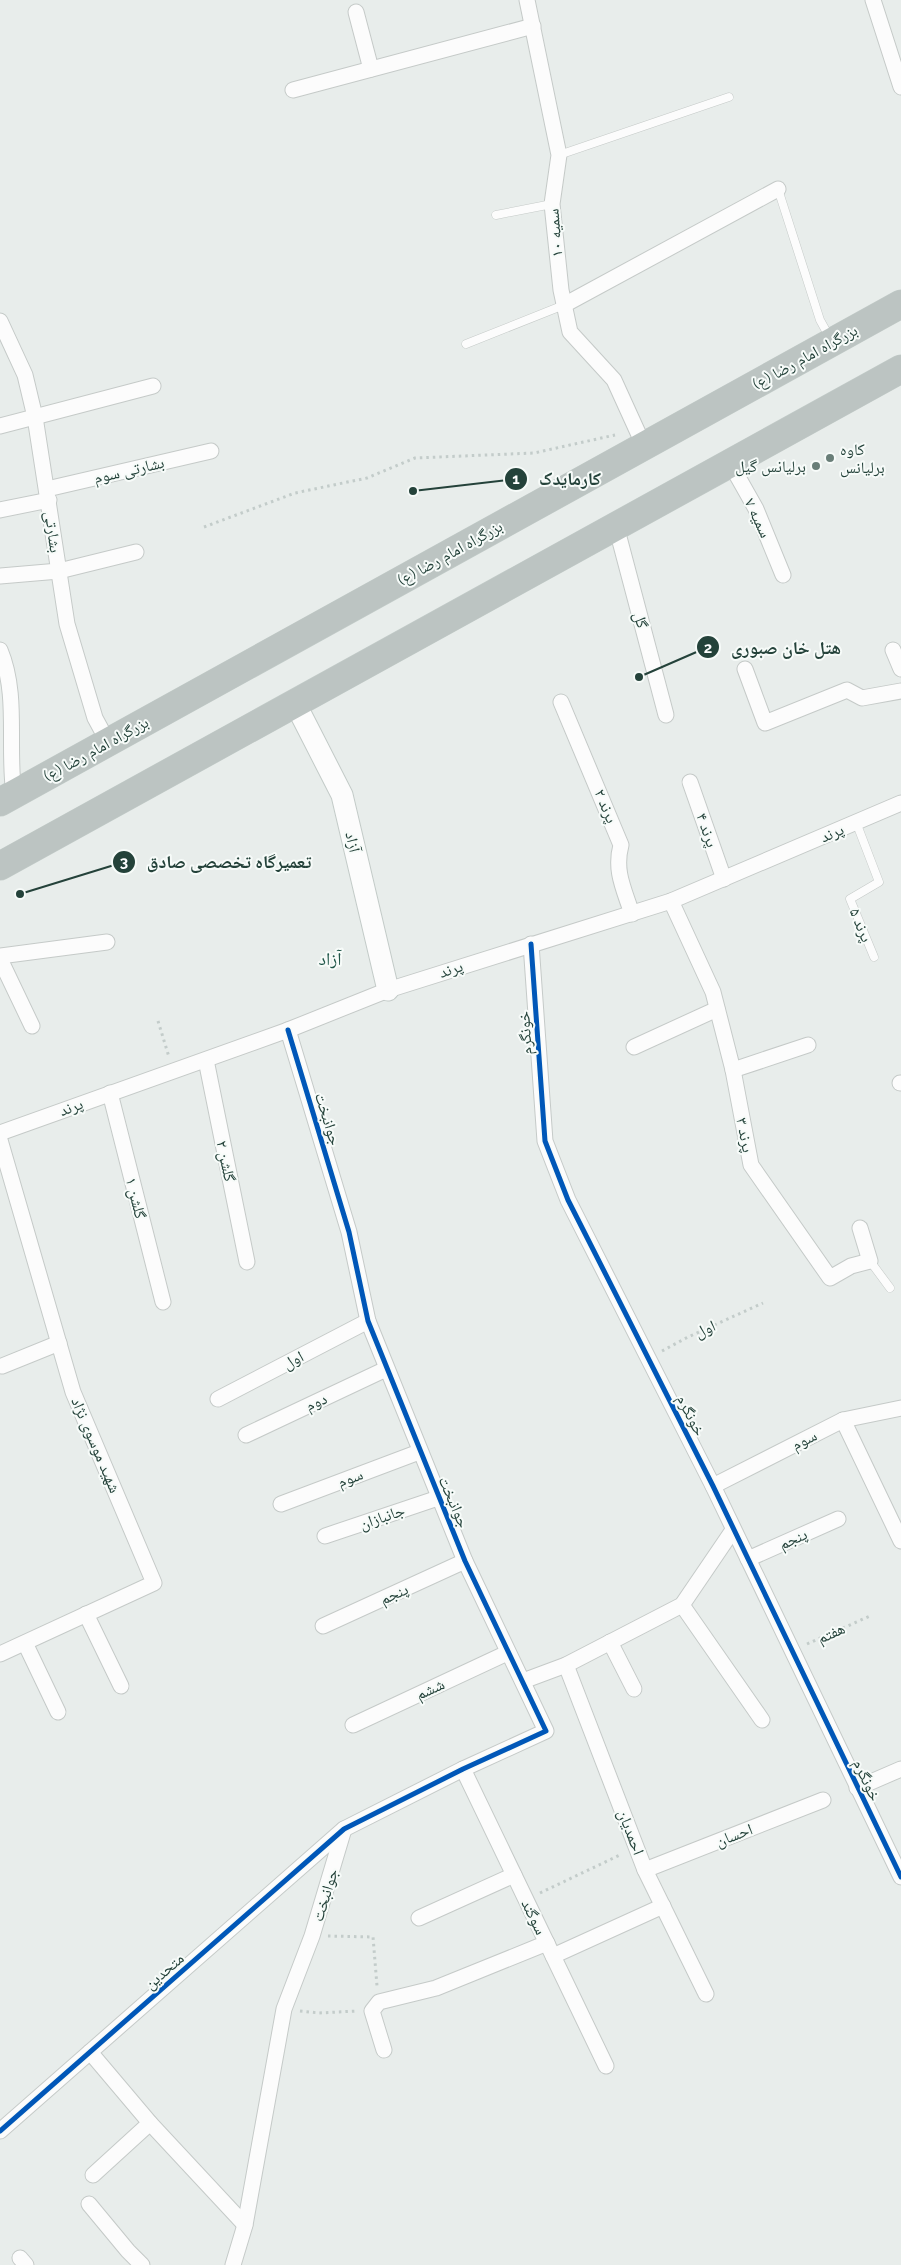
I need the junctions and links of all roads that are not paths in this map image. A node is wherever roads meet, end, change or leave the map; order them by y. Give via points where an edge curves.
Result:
1 (527, 0) edge
2 (873, 0) edge
3 (356, 12) dead end
4 (533, 26) junction
5 (370, 69) junction
6 (901, 87) edge
7 (293, 90) dead end
8 (730, 97) dead end
9 (559, 155) junction
10 (778, 188) joint
11 (552, 204) junction
12 (496, 215) dead end
13 (901, 304) edge
14 (564, 305) junction
15 (0, 320) edge
16 (832, 342) junction
17 (466, 344) dead end
18 (901, 368) edge
19 (152, 386) dead end
20 (35, 417) junction
21 (0, 426) edge
22 (640, 439) junction
23 (211, 451) dead end
24 (730, 463) junction
25 (48, 495) junction
26 (0, 510) edge
27 (616, 526) junction
28 (136, 552) dead end
29 (59, 571) junction
30 (783, 575) dead end
31 (0, 576) edge
32 (0, 650) edge
33 (893, 650) dead end
34 (745, 669) dead end
35 (901, 669) edge
36 (901, 691) edge
37 (562, 702) dead end
38 (295, 703) junction
39 (666, 715) dead end
40 (108, 742) junction
41 (690, 782) dead end
42 (7, 798) edge
43 (901, 803) edge
44 (856, 822) junction
45 (0, 866) edge
46 (724, 879) junction
47 (671, 901) junction
48 (632, 914) junction
49 (107, 942) dead end
50 (532, 944) junction
51 (874, 957) dead end
52 (0, 958) edge
53 (388, 990) junction
54 (717, 1009) junction
55 (32, 1026) dead end
56 (288, 1030) junction
57 (808, 1045) dead end
58 (634, 1047) dead end
59 (206, 1060) junction
60 (733, 1070) junction
61 (110, 1093) junction
62 (0, 1133) edge
63 (0, 1140) edge
64 (860, 1228) dead end
65 (870, 1261) junction
66 (247, 1262) dead end
67 (890, 1288) dead end
68 (163, 1302) dead end
69 (368, 1321) junction
70 (59, 1343) junction
71 (2, 1366) dead end
72 (386, 1369) junction
73 (218, 1399) dead end
74 (901, 1408) edge
75 (843, 1420) junction
76 (246, 1435) dead end
77 (419, 1452) junction
78 (713, 1486) junction
79 (438, 1498) junction
80 (281, 1504) dead end
81 (838, 1519) dead end
82 (734, 1530) junction
83 (326, 1536) dead end
84 (901, 1541) edge
85 (748, 1559) junction
86 (465, 1561) junction
87 (682, 1605) junction
88 (86, 1614) junction
89 (323, 1626) dead end
90 (610, 1642) junction
91 (24, 1643) junction
92 (507, 1653) junction
93 (0, 1654) edge
94 (566, 1665) junction
95 (523, 1681) junction
96 (121, 1686) dead end
97 (634, 1689) dead end
98 (58, 1712) dead end
99 (762, 1720) dead end
100 (353, 1725) dead end
101 (463, 1769) junction
102 (901, 1769) edge
103 (857, 1788) junction
104 (823, 1800) dead end
105 (344, 1829) junction
106 (646, 1870) junction
107 (514, 1875) junction
108 (901, 1877) edge
109 (663, 1906) junction
110 (419, 1918) dead end
111 (550, 1950) junction
112 (706, 1994) dead end
113 (384, 2050) dead end
114 (90, 2052) junction
115 (606, 2066) dead end
116 (150, 2123) junction
117 (0, 2131) edge
118 (93, 2175) dead end
119 (89, 2204) dead end
120 (245, 2225) junction
121 (142, 2265) edge
122 (233, 2265) edge

1 - 4 street, سمیه ۱۰
2 - 6 street
3 - 5 street
4 - 5 street
4 - 9 street, سمیه ۱۰
5 - 7 street
8 - 9 lane
9 - 11 street, سمیه ۱۰
10 - 14 street
10 - 16 lane via 820,320
11 - 12 lane
11 - 14 street, سمیه ۱۰
13 - 16 highway, بزرگراه امام رضا (ع)
14 - 17 lane
14 - 22 street, سمیه ۱۰ via 570,332 614,380
15 - 20 street, بشارتی via 25,375
16 - 22 highway, بزرگراه امام رضا (ع)
18 - 24 highway
19 - 20 street
20 - 21 street
20 - 25 street, بشارتی
22 - 40 highway, بزرگراه امام رضا (ع)
23 - 25 street, بشارتی سوم
24 - 27 highway
24 - 30 street, سمیه ۷ via 756,509
25 - 26 street, بشارتی سوم
25 - 29 street, بشارتی
27 - 38 highway
27 - 39 street, گل
28 - 29 street
29 - 31 street
29 - 40 street, بشارتی via 67,624 95,718
32 - 42 street via 7,668 11,731 11,774
33 - 35 street
34 - 36 street via 765,723 847,690 862,698
37 - 48 street, پرند ۲ via 621,845 618,872
38 - 45 highway
38 - 53 street, آزاد via 342,795
40 - 42 highway, بزرگراه امام رضا (ع)
41 - 46 street, پرند ۴
43 - 44 street, پرند
44 - 46 street, پرند
44 - 51 lane, پرند ۵ via 879,882 850,899
46 - 47 street, پرند
47 - 48 street, پرند
47 - 54 street, پرند ۳ via 713,992
48 - 50 street, پرند
49 - 52 street
50 - 53 street, پرند
50 - 78 street, خونگرم via 548,1151 568,1200
52 - 55 street
53 - 56 street, پرند
54 - 58 street
54 - 60 street, پرند ۳
56 - 59 street, پرند
56 - 69 street, جوانبخت via 349,1232
57 - 60 street
59 - 61 street, پرند
59 - 66 street, گلشن ۲
60 - 65 street, پرند ۳ via 751,1165 830,1278 851,1266
61 - 62 street, پرند
61 - 68 street, گلشن ۱
63 - 70 street, شهید موسوی نژاد
64 - 65 street
65 - 67 lane
69 - 72 street, جوانبخت
69 - 73 street, اول
70 - 71 street
70 - 88 street, شهید موسوی نژاد via 73,1392 154,1583
72 - 76 street, دوم
72 - 77 street, جوانبخت
74 - 75 street, سوم
75 - 78 street, سوم
75 - 84 street
77 - 79 street, جوانبخت
77 - 80 street, سوم
78 - 82 street, خونگرم
79 - 83 street, جانبازان
79 - 86 street, جوانبخت
81 - 85 street, پنجم
82 - 85 street, خونگرم
82 - 87 street
85 - 103 street, خونگرم
86 - 89 street, پنجم
86 - 92 street, جوانبخت
87 - 90 street
87 - 99 street
88 - 91 street, شهید موسوی نژاد
88 - 96 street
90 - 94 street
90 - 97 street
91 - 93 street, شهید موسوی نژاد
91 - 98 street
92 - 95 street, جوانبخت
92 - 100 street, ششم
94 - 95 street
94 - 106 street, احمدیان
95 - 101 street, جوانبخت via 546,1731
101 - 105 street, جوانبخت
101 - 107 street, سوگند
102 - 103 street
103 - 108 street, خونگرم
104 - 106 street, احسان
105 - 114 street, متحدین
105 - 120 street, جوانبخت via 312,1936 284,2009
106 - 109 street, احمدیان
107 - 110 street
107 - 111 street, سوگند
109 - 111 street
109 - 112 street, احمدیان
111 - 113 street via 376,2006
111 - 115 street, سوگند
114 - 116 street
114 - 117 street, متحدین
116 - 118 street
116 - 120 street
119 - 121 street
120 - 122 street, جوانبخت

